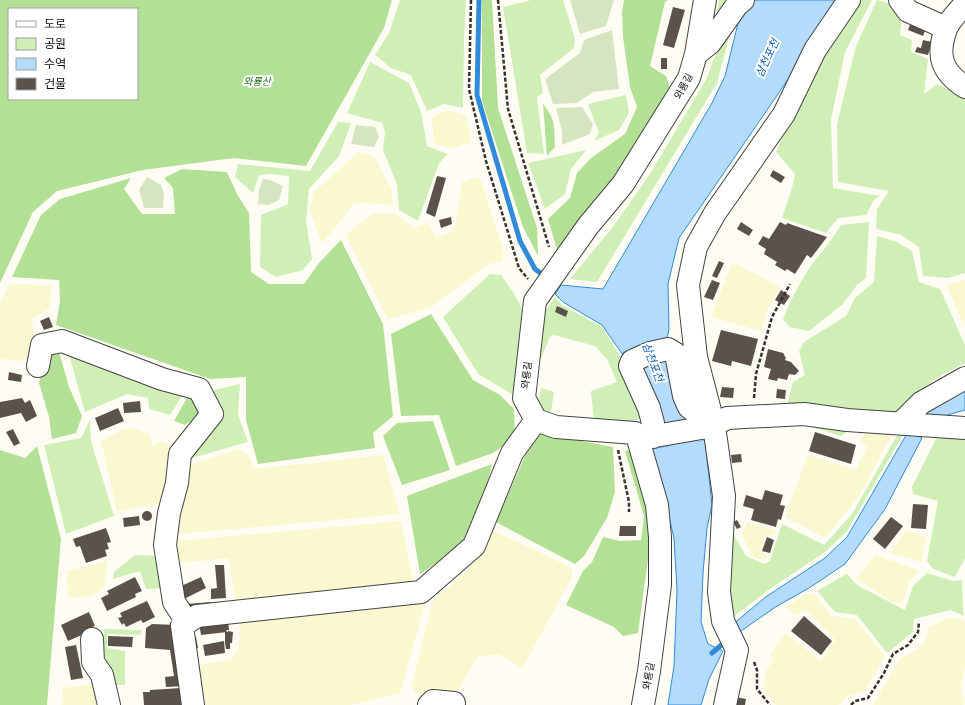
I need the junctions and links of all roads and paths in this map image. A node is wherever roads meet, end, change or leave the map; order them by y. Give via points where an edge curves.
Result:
1 (471, 0) edge
2 (498, 0) edge
3 (705, 0) edge
4 (743, 0) edge
5 (849, 0) edge
6 (900, 0) edge
7 (965, 4) edge
8 (946, 28) junction
9 (696, 54) junction
10 (965, 88) edge
11 (556, 271) junction
12 (790, 284) dead end
13 (541, 292) junction
14 (38, 366) dead end
15 (965, 378) edge
16 (752, 416) junction
17 (536, 420) junction
18 (901, 423) junction
19 (713, 426) junction
20 (965, 428) edge
21 (615, 432) junction
22 (646, 438) junction
23 (629, 512) dead end
24 (188, 622) junction
25 (920, 622) dead end
26 (92, 639) dead end
27 (736, 648) junction
28 (109, 703) edge
29 (454, 703) dead end
30 (193, 705) edge
31 (429, 705) edge
32 (643, 705) edge
33 (725, 705) edge
34 (770, 705) edge
35 (851, 705) edge

1 - 13 path via 469,89 486,161 519,268
2 - 11 path via 508,109
3 - 9 street, 와룡길
4 - 9 street via 710,43
5 - 19 street via 815,50 784,114 715,213 696,247 688,285 696,357
6 - 8 street via 908,11
7 - 8 street
8 - 10 street via 941,52 944,66 954,80
9 - 11 street, 와룡길 via 689,78 623,184 588,226
11 - 13 street, 와룡길
12 - 16 path via 772,317 756,374
13 - 17 street, 와룡길 via 535,301 524,398
14 - 24 street via 42,346 62,341 162,379 198,389 212,414 180,454 165,545 174,602
15 - 18 street via 921,403
16 - 18 street via 804,414 847,420
16 - 19 street via 727,418
17 - 21 street via 556,426
17 - 24 street via 512,453 474,546 421,592 197,616
18 - 20 street
19 - 22 street
19 - 22 street, 와룡길 via 689,407 684,396 676,354 668,349 632,361 630,366 653,422
19 - 27 street via 724,496 719,592 723,621
21 - 22 street via 635,433
21 - 23 path
22 - 32 street, 와룡길 via 657,505 660,585
24 - 30 street via 182,626
25 - 35 path via 918,632 908,645 893,654 868,698 855,701
26 - 28 street via 93,662 102,675
27 - 33 street
27 - 34 path via 754,662 757,670 757,689
29 - 31 street via 433,700

